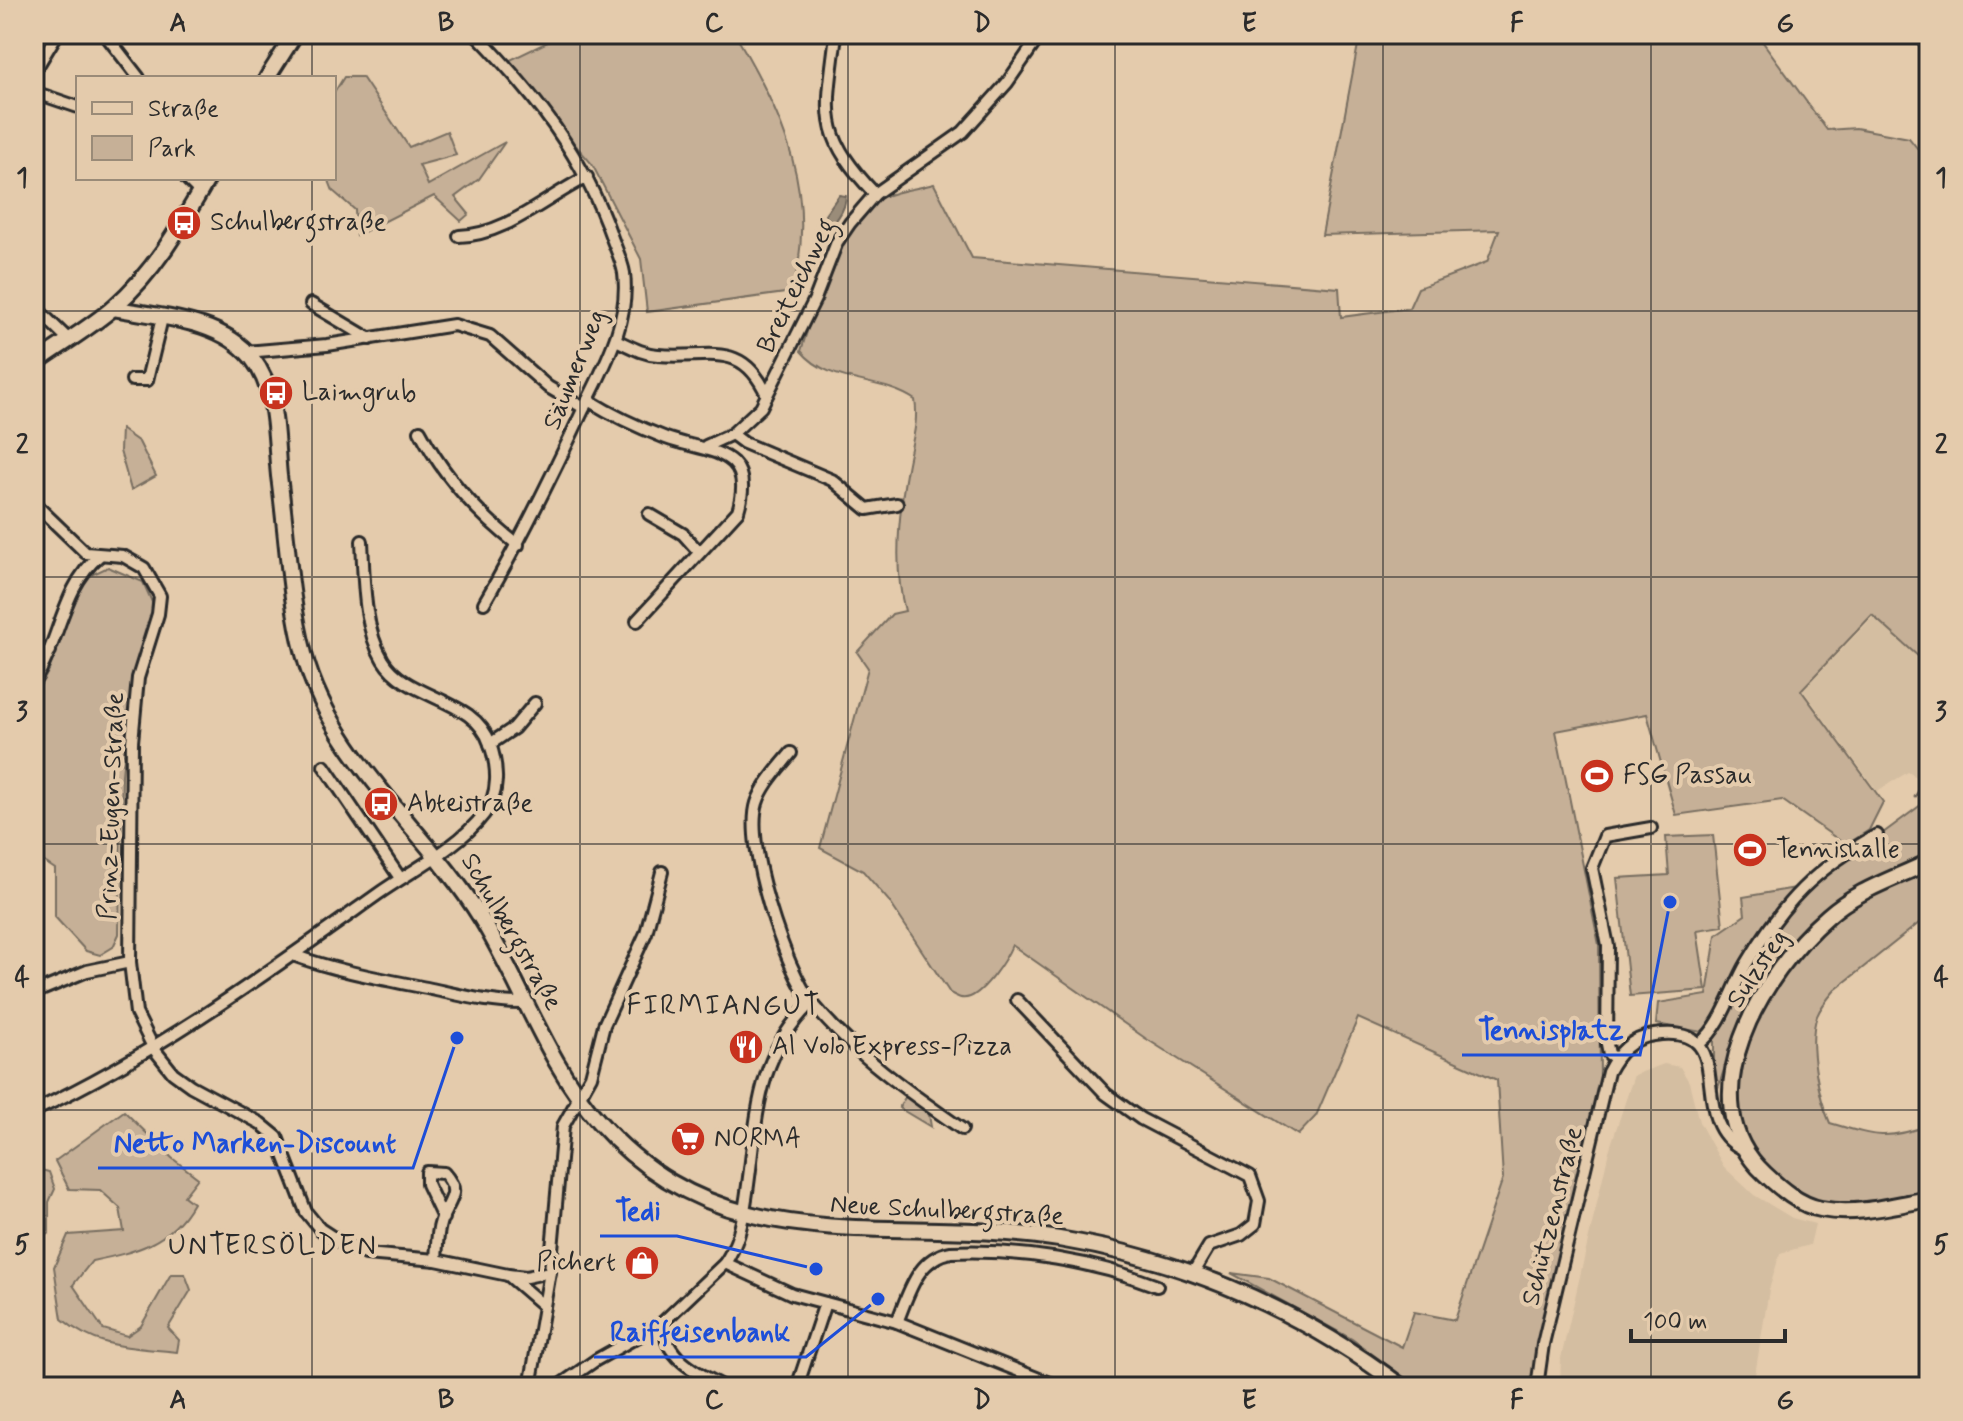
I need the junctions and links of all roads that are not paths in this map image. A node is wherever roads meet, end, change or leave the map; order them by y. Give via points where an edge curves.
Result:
1 (57, 34) edge
2 (105, 34) edge
3 (295, 34) edge
4 (476, 34) edge
5 (836, 34) edge
6 (1041, 34) edge
7 (1914, 34) edge
8 (1929, 43) edge
9 (34, 72) edge
10 (137, 76) edge
11 (268, 76) edge
12 (34, 92) edge
13 (76, 106) edge
14 (587, 177) junction
15 (188, 180) edge
16 (207, 180) edge
17 (200, 192) junction
18 (875, 194) junction
19 (459, 236) dead end
20 (311, 304) dead end
21 (34, 306) edge
22 (113, 308) junction
23 (162, 318) junction
24 (68, 339) junction
25 (370, 339) junction
26 (616, 340) junction
27 (246, 352) junction
28 (34, 364) edge
29 (132, 380) dead end
30 (767, 395) junction
31 (586, 404) junction
32 (420, 431) dead end
33 (732, 434) junction
34 (706, 446) junction
35 (34, 503) edge
36 (897, 504) dead end
37 (649, 514) dead end
38 (362, 541) dead end
39 (518, 545) junction
40 (699, 552) junction
41 (99, 556) junction
42 (484, 603) dead end
43 (637, 621) dead end
44 (50, 651) junction
45 (34, 656) edge
46 (34, 681) edge
47 (535, 703) dead end
48 (490, 744) junction
49 (791, 753) dead end
50 (324, 766) dead end
51 (1651, 828) dead end
52 (1877, 835) dead end
53 (437, 854) junction
54 (1929, 862) edge
55 (662, 872) dead end
56 (400, 878) junction
57 (293, 955) junction
58 (130, 962) junction
59 (34, 993) edge
60 (1017, 1000) dead end
61 (527, 1003) junction
62 (811, 1003) junction
63 (1700, 1043) junction
64 (154, 1049) junction
65 (1615, 1058) junction
66 (579, 1097) junction
67 (34, 1111) edge
68 (962, 1129) dead end
69 (1741, 1148) junction
70 (1929, 1199) edge
71 (745, 1214) junction
72 (443, 1218) dead end
73 (436, 1260) junction
74 (725, 1263) junction
75 (1194, 1271) junction
76 (550, 1272) junction
77 (508, 1275) junction
78 (1157, 1286) dead end
79 (825, 1303) junction
80 (544, 1306) junction
81 (897, 1322) junction
82 (662, 1323) junction
83 (530, 1387) edge
84 (557, 1387) edge
85 (724, 1387) edge
86 (797, 1387) edge
87 (1059, 1387) edge
88 (1402, 1387) edge
89 (1537, 1387) edge

1 - 9 street
2 - 10 street
3 - 11 street
4 - 14 street, Säumerweg via 552,120
5 - 18 street via 828,125 840,154
6 - 18 street, Breiteichweg via 963,132
7 - 8 street
12 - 13 street
14 - 19 street via 477,236
14 - 26 street, Säumerweg via 624,270 623,314
15 - 17 street
16 - 17 street
17 - 22 street via 153,268
18 - 30 street, Breiteichweg via 837,242
20 - 25 street
21 - 24 street
22 - 23 street, Schulbergstraße
22 - 24 street
23 - 27 street, Schulbergstraße via 214,330
23 - 29 street via 147,380
24 - 28 street
25 - 27 street
25 - 31 street via 439,326 471,329 490,336 548,387
26 - 30 street via 653,355 734,357 753,370
26 - 31 street, Säumerweg
27 - 53 street, Schulbergstraße via 260,371 272,404 295,601 304,654 321,701 348,746
30 - 33 street, Breiteichweg via 750,420
31 - 34 street via 657,434
31 - 39 street, Säumerweg
32 - 39 street via 481,517
33 - 34 street
33 - 36 street via 832,480 867,509
34 - 40 street via 733,462 743,494 724,530
35 - 41 street, Prinz-Eugen-Straße via 86,553
37 - 40 street via 683,534
38 - 48 street via 372,635 384,662 408,682 463,712
39 - 42 street, Säumerweg
40 - 43 street
41 - 44 street via 75,583
41 - 58 street, Prinz-Eugen-Straße via 123,556 144,568 160,596 138,678 132,742
44 - 45 street
44 - 46 street
47 - 48 street via 514,728
48 - 53 street via 496,779 488,808
49 - 62 street via 765,787 754,820 777,933
50 - 56 street
51 - 65 street via 1605,836 1592,868 1608,946 1607,1044
52 - 63 street, Sulzsteg via 1833,859 1785,904 1711,1034
53 - 56 street
53 - 61 street, Schulbergstraße via 483,921
54 - 69 street, Sulzsteg via 1853,896 1827,917 1770,985 1746,1030 1733,1082 1732,1127
55 - 66 street via 653,917 604,1025 591,1076
56 - 57 street
57 - 61 street via 325,967 498,1003
57 - 64 street
58 - 59 street via 87,971
58 - 64 street, Prinz-Eugen-Straße via 136,1013
60 - 75 street via 1106,1094 1141,1119 1250,1176 1259,1201 1255,1224 1209,1246
61 - 66 street, Schulbergstraße
62 - 68 street via 859,1050
62 - 71 street via 792,1023 765,1071
63 - 65 street via 1683,1035 1647,1036
63 - 69 street via 1707,1055 1714,1121 1727,1141
64 - 67 street
64 - 73 street via 191,1086 277,1137 306,1212 320,1229 366,1254
65 - 89 street, Schützenstraße via 1543,1344
66 - 71 street, Schulbergstraße via 615,1139 652,1170 701,1198
66 - 76 street via 563,1126
69 - 70 street via 1779,1187 1817,1209 1841,1212
71 - 74 street
71 - 75 street, Neue Schulbergstraße via 835,1229 1053,1238
72 - 73 street
73 - 77 street
74 - 79 street
74 - 82 street
75 - 88 street, Neue Schulbergstraße via 1302,1321
76 - 77 street
76 - 80 street
77 - 80 street
78 - 81 street via 1072,1261 951,1252 934,1255 921,1269
79 - 81 street
79 - 86 street
80 - 83 street
81 - 87 street
82 - 84 street
82 - 85 street via 671,1352

